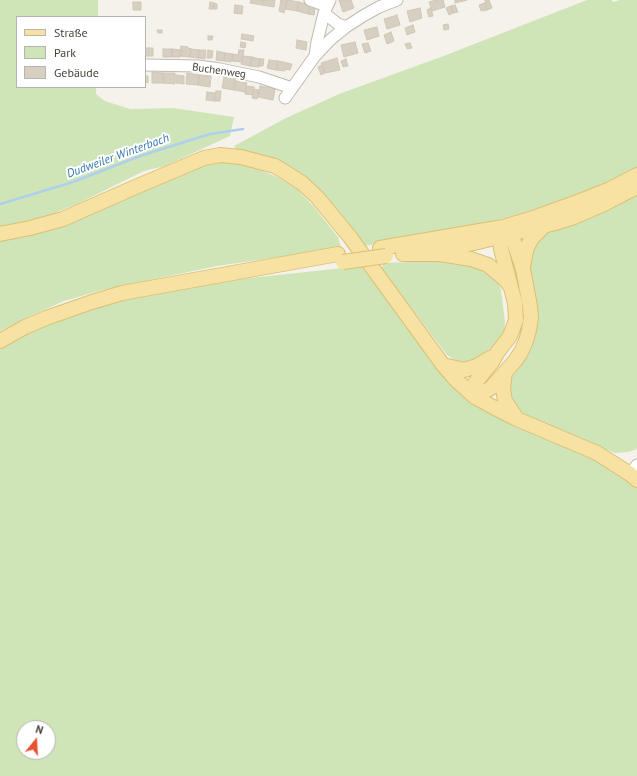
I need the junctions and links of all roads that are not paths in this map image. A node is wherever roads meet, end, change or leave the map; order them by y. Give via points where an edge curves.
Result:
1 (310, 0) edge
2 (397, 0) edge
3 (327, 6) edge
4 (346, 27) junction
5 (315, 56) junction
6 (146, 65) edge
7 (292, 88) junction
8 (285, 98) dead end
9 (637, 175) edge
10 (637, 187) edge
11 (544, 226) junction
12 (504, 233) junction
13 (0, 234) edge
14 (383, 252) junction
15 (403, 254) junction
16 (523, 269) junction
17 (512, 289) junction
18 (0, 341) edge
19 (497, 353) junction
20 (443, 365) junction
21 (505, 372) junction
22 (475, 397) junction
23 (517, 419) junction
24 (635, 473) edge

1 - 3 street
2 - 4 street via 379,7
3 - 4 street via 338,24
3 - 5 street
4 - 5 street
5 - 7 street
6 - 7 street, Buchenweg via 198,66 226,70
7 - 8 street
9 - 12 main road via 608,190 533,218
10 - 11 main road via 574,217
11 - 12 main road
11 - 16 main road via 527,247
12 - 14 main road
12 - 15 main road via 474,243
12 - 16 main road via 514,242
12 - 17 main road via 501,249
13 - 20 main road via 63,219 204,158 220,155 258,161 288,174 317,197 350,237
14 - 15 main road
14 - 18 main road via 213,276 129,292 46,318
15 - 17 main road via 440,254 471,259 488,265 506,280
16 - 21 main road via 530,306 529,330 521,352
17 - 19 main road via 516,320 510,336
19 - 20 main road via 470,369 460,370
19 - 22 main road via 476,383
20 - 22 main road
21 - 22 main road via 491,388
21 - 23 main road via 505,401
22 - 23 main road
23 - 24 main road via 590,450

